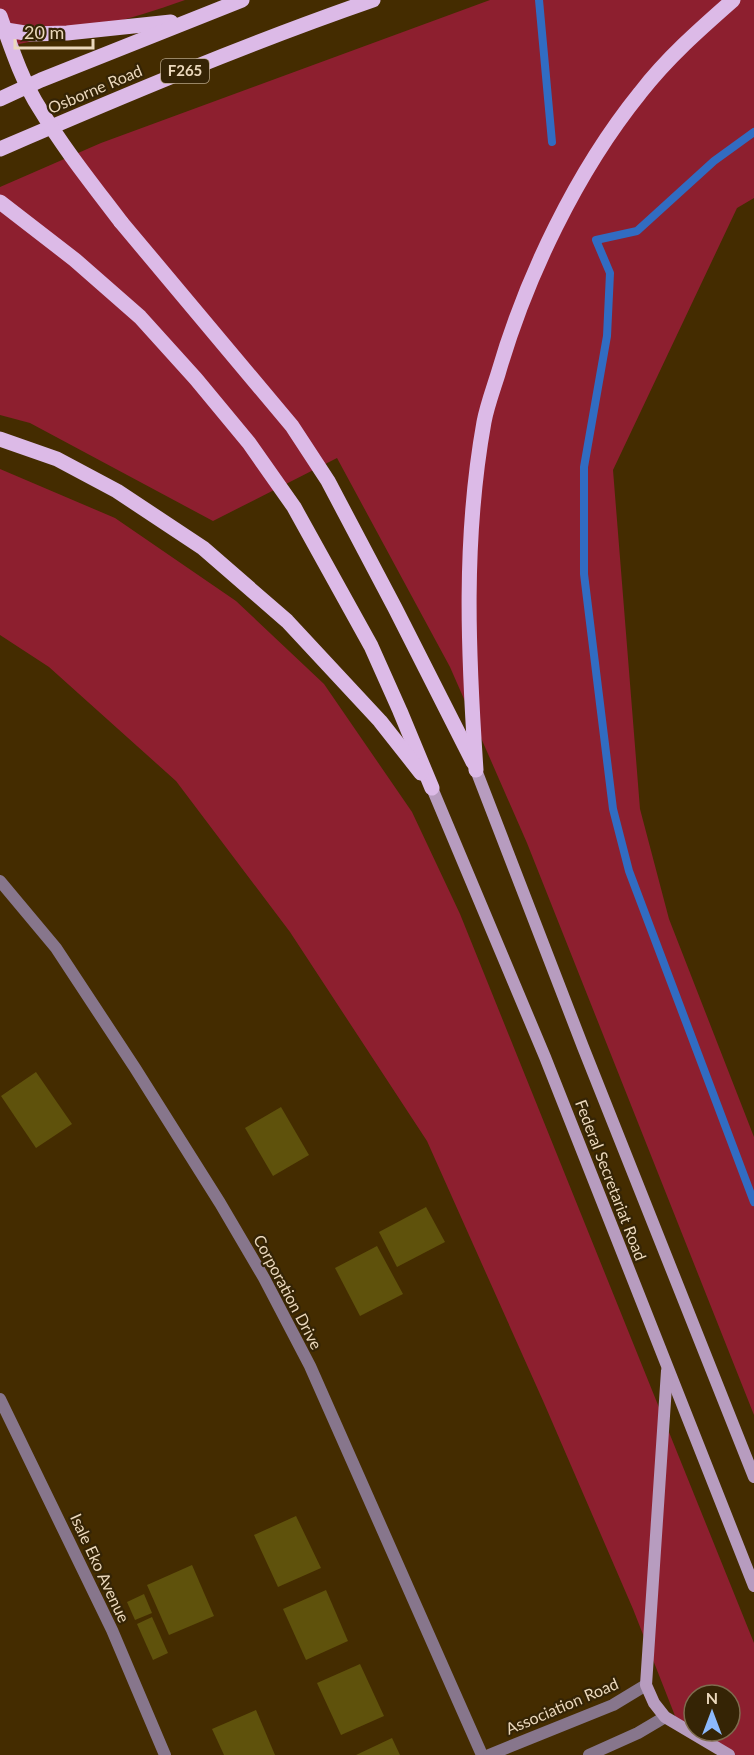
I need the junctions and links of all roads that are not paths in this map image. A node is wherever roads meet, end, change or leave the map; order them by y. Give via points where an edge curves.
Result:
1 (242, 0) edge
2 (373, 0) edge
3 (733, 0) edge
4 (0, 16) edge
5 (192, 19) junction
6 (0, 29) edge
7 (0, 99) edge
8 (0, 149) edge
9 (0, 202) edge
10 (0, 439) edge
11 (476, 770) junction
12 (432, 788) junction
13 (0, 881) edge
14 (667, 1367) junction
15 (0, 1399) edge
16 (754, 1477) edge
17 (754, 1586) edge
18 (646, 1684) junction
19 (665, 1717) junction
20 (165, 1755) edge
21 (482, 1755) edge
22 (489, 1755) edge
23 (589, 1755) edge
24 (729, 1755) edge

1 - 5 main road, Osborne Road
2 - 8 main road, Osborne Road / F265 via 130,93
3 - 11 main road via 648,83 602,145 536,268 507,341 484,420 469,562 468,624
4 - 11 main road, bridge via 39,108 77,164 292,426 328,481
5 - 6 main road via 67,33 31,34
5 - 7 main road, Osborne Road
9 - 12 main road via 140,317 249,443 294,507 371,646
10 - 12 main road via 57,459 117,491 203,548 287,621 380,721
11 - 16 main road, Federal Secretariat Road
12 - 14 main road, Federal Secretariat Road via 545,1057
13 - 21 street, Corporation Drive via 56,948 264,1278 310,1366
14 - 17 main road, Federal Secretariat Road
14 - 18 main road
15 - 20 street, Isale Eko Avenue via 112,1630
18 - 19 main road
18 - 22 street, Association Road via 614,1705
19 - 23 street
19 - 24 main road

